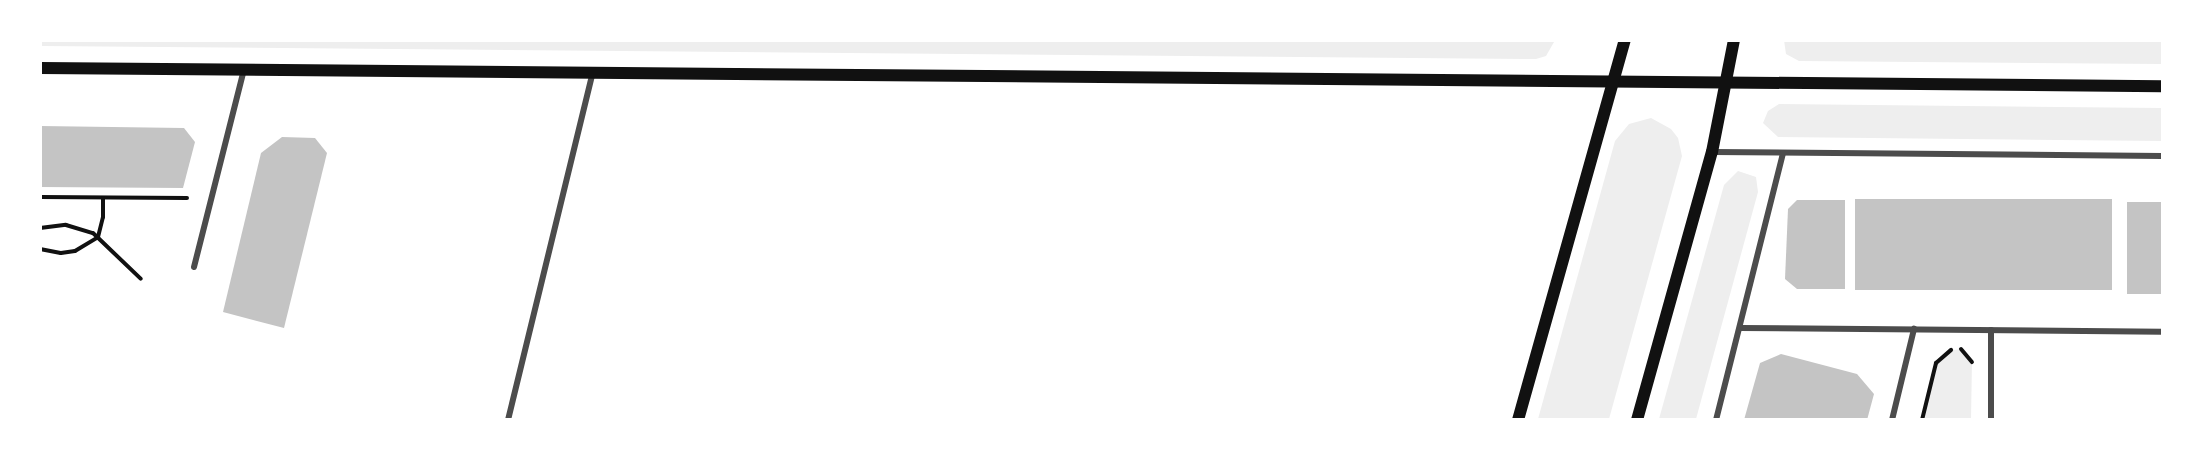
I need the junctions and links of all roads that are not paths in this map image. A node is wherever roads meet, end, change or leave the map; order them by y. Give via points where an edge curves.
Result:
1 (1625, 40) edge
2 (1734, 40) edge
3 (40, 68) edge
4 (244, 69) junction
5 (593, 72) junction
6 (1613, 81) junction
7 (1727, 82) junction
8 (2163, 86) edge
9 (1712, 152) junction
10 (1783, 153) junction
11 (2163, 156) edge
12 (194, 267) dead end
13 (1740, 328) junction
14 (1914, 329) junction
15 (1991, 330) junction
16 (2163, 332) edge
17 (508, 420) edge
18 (1518, 420) edge
19 (1638, 420) edge
20 (1716, 420) edge
21 (1892, 420) edge
22 (1991, 420) edge

1 - 6 main road
2 - 7 main road
3 - 4 main road
4 - 5 main road
4 - 12 street
5 - 6 main road
5 - 17 street
6 - 7 main road
6 - 18 main road
7 - 8 main road
7 - 9 main road
9 - 10 street
9 - 19 main road
10 - 11 street
10 - 13 street
13 - 14 street
13 - 20 street
14 - 15 street
14 - 21 street
15 - 16 street
15 - 22 street

